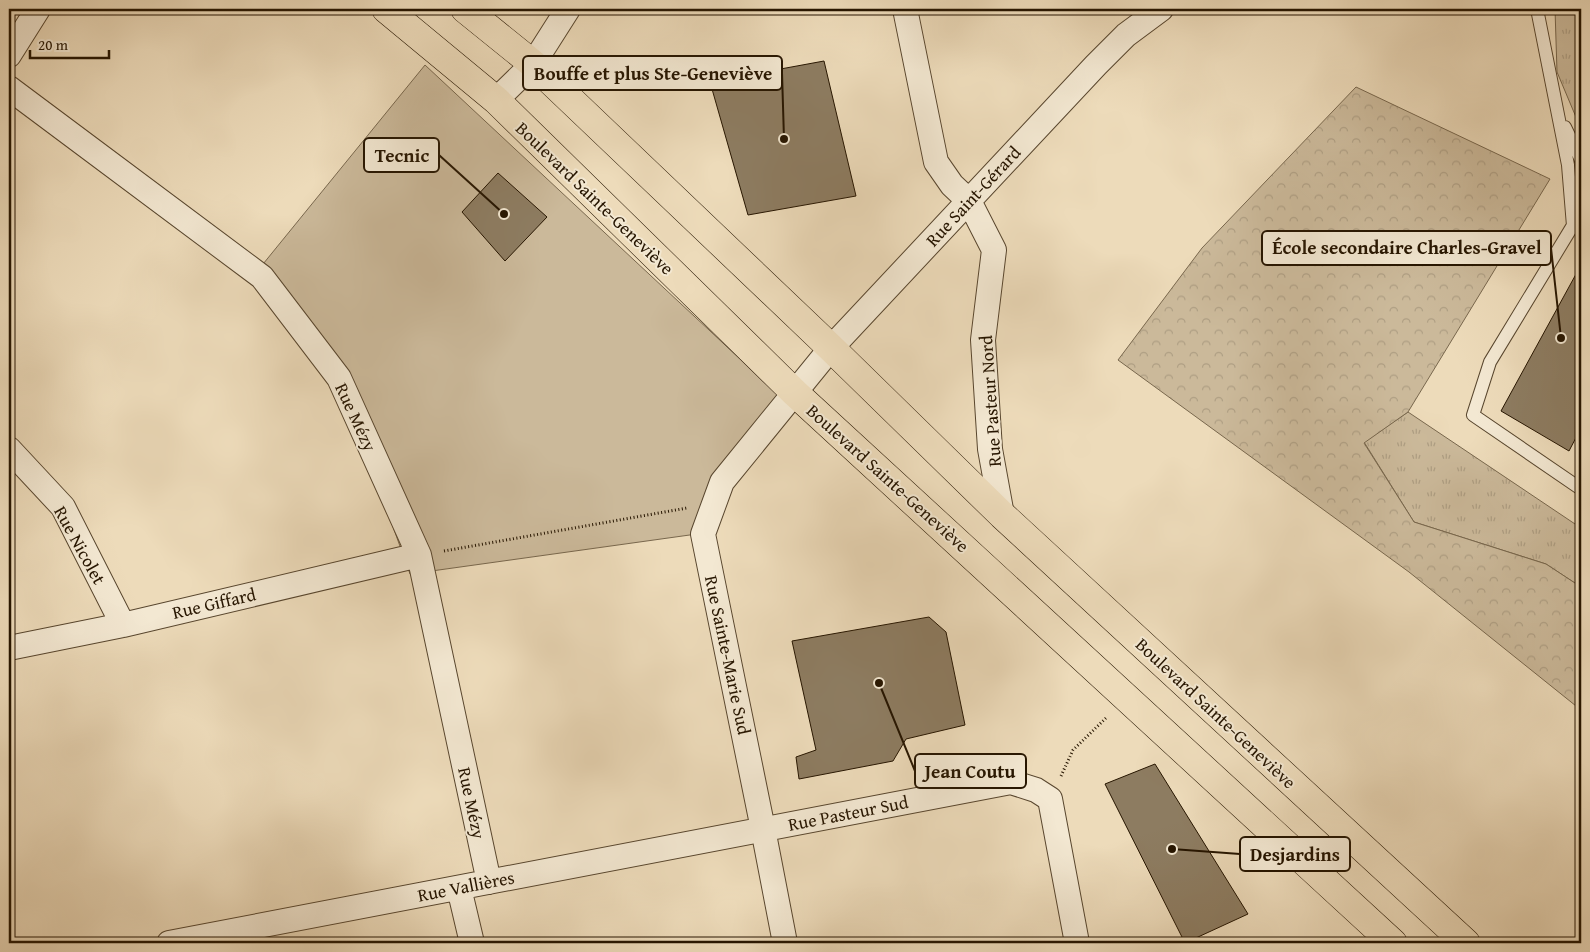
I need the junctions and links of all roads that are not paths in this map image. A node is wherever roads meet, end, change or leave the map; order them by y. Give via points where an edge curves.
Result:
1 (38, 9) edge
2 (386, 9) edge
3 (466, 9) edge
4 (568, 9) edge
5 (905, 9) edge
6 (1161, 9) edge
7 (1537, 9) edge
8 (9, 55) edge
9 (533, 64) junction
10 (9, 88) edge
11 (496, 100) junction
12 (1557, 112) junction
13 (1581, 160) edge
14 (969, 201) junction
15 (1581, 212) edge
16 (1573, 226) junction
17 (831, 348) junction
18 (795, 393) junction
19 (9, 449) edge
20 (1581, 489) edge
21 (1002, 515) junction
22 (419, 556) junction
23 (123, 624) junction
24 (9, 648) edge
25 (763, 829) junction
26 (489, 882) junction
27 (459, 888) junction
28 (169, 943) edge
29 (472, 943) edge
30 (785, 943) edge
31 (1078, 943) edge
32 (1393, 943) edge
33 (1466, 943) edge

1 - 8 street
2 - 11 main road, Boulevard Sainte-Geneviève
3 - 9 main road, Boulevard Sainte-Geneviève
4 - 9 street
5 - 14 street, Rue Pasteur Nord via 936,162 952,186
6 - 14 street, Rue Saint-Gérard via 1126,35 1096,65
7 - 12 lane
9 - 11 street
9 - 17 main road, Boulevard Sainte-Geneviève
10 - 22 street, Rue Mézy via 262,277 339,378
11 - 18 main road, Boulevard Sainte-Geneviève
12 - 13 lane
12 - 16 lane via 1568,165
14 - 17 street, Rue Saint-Gérard
14 - 21 street, Rue Pasteur Nord via 994,250 983,340 990,449
15 - 16 lane
16 - 20 lane via 1490,362 1473,415
17 - 18 street, Rue Saint-Gérard
17 - 21 main road, Boulevard Sainte-Geneviève
18 - 25 street, Rue Sainte-Marie Sud via 722,482 703,534
18 - 32 main road, Boulevard Sainte-Geneviève
19 - 23 street, Rue Nicolet via 63,508
21 - 33 main road, Boulevard Sainte-Geneviève
22 - 23 street, Rue Giffard
22 - 26 street, Rue Mézy
23 - 24 street, Rue Giffard
25 - 26 street, Rue Vallières
25 - 30 street, Rue Sainte-Marie Sud
25 - 31 street, Rue Pasteur Sud via 1011,782 1036,790 1050,799
26 - 27 street, Rue Vallières
27 - 28 street, Rue Vallières
27 - 29 street

